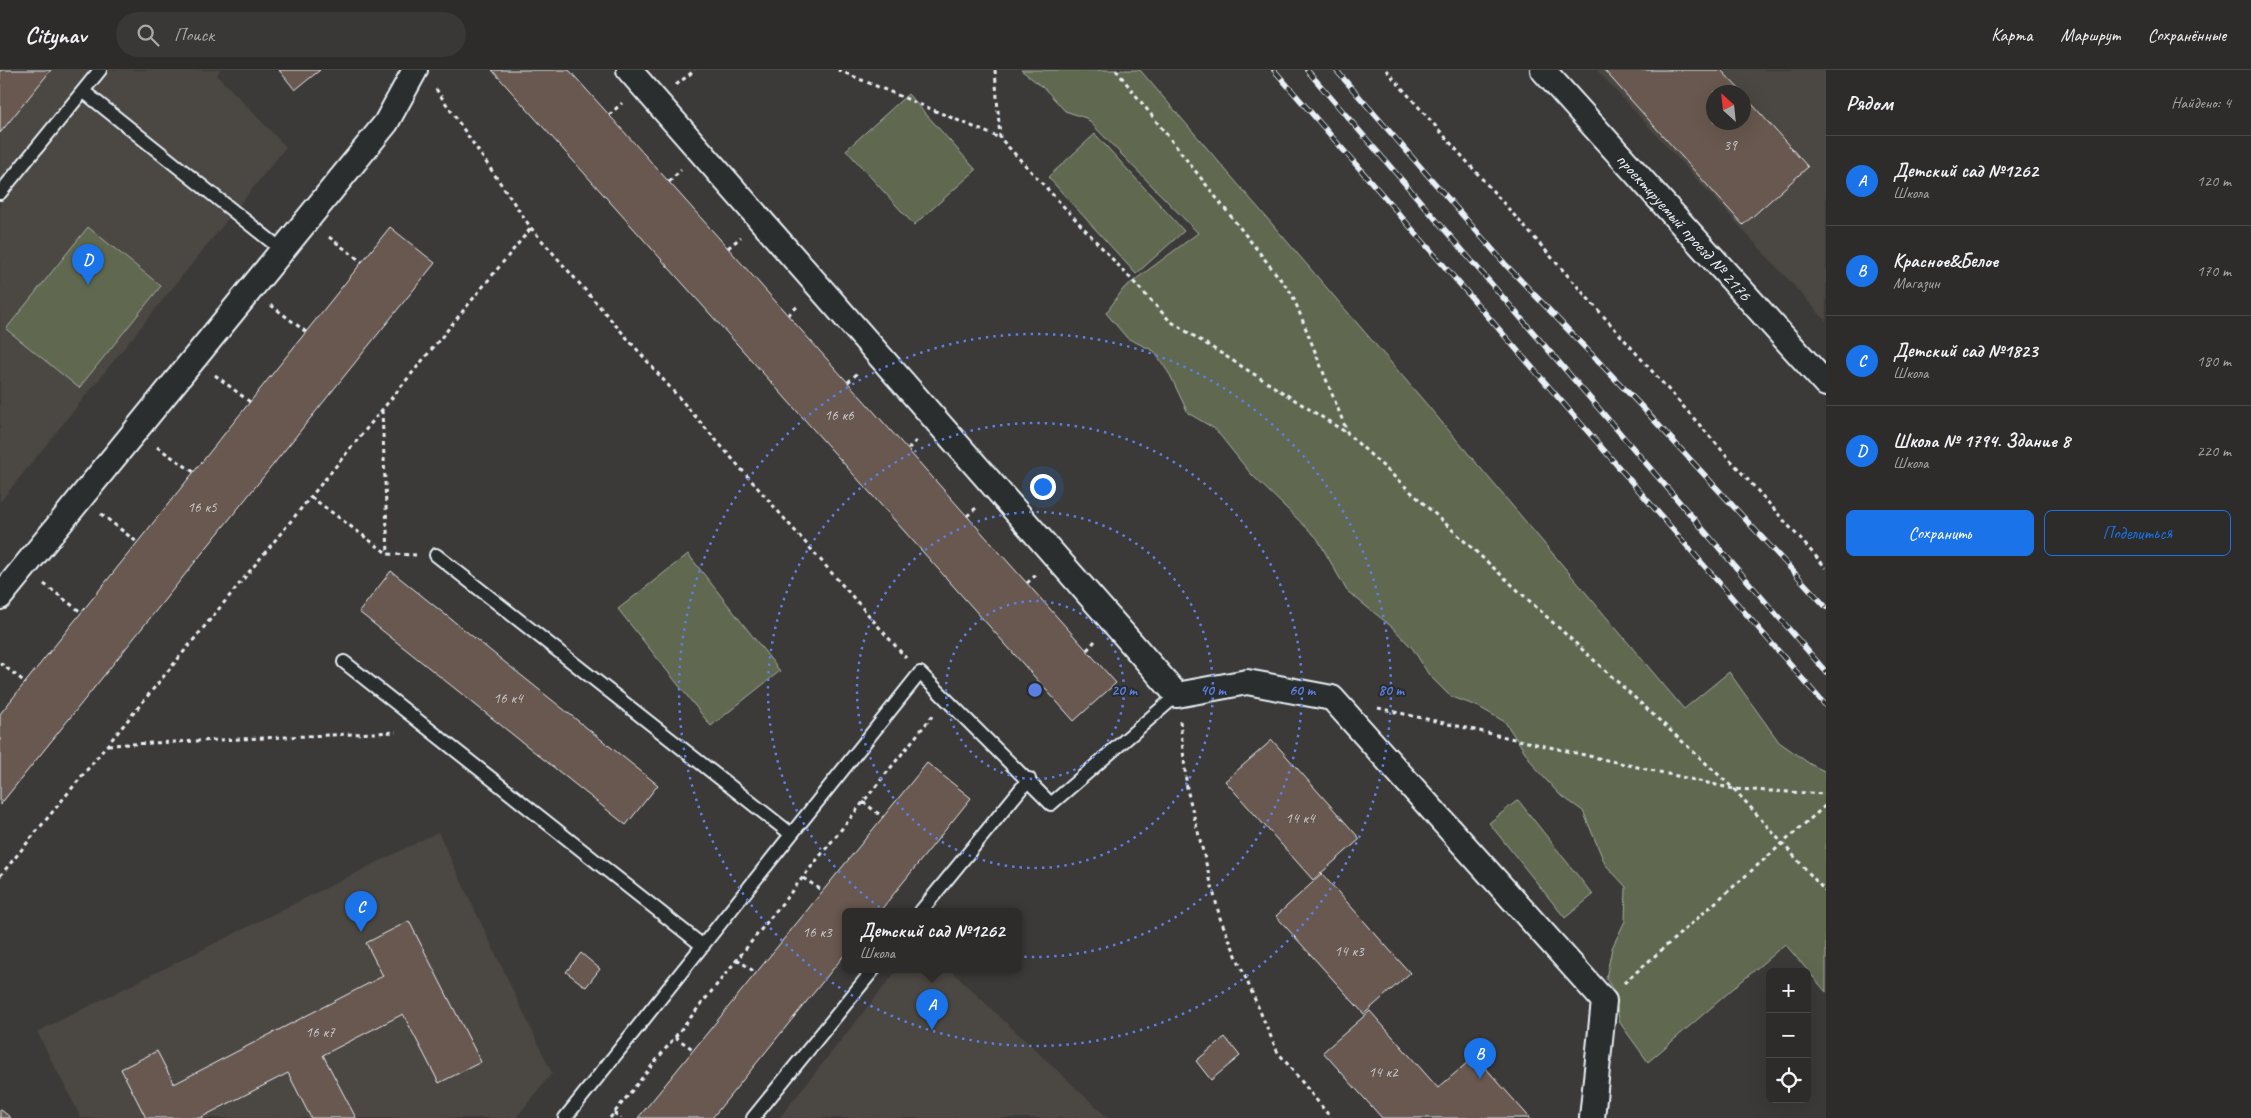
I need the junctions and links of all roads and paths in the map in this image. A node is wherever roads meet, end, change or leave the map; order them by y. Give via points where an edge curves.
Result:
1 (100, 70) edge
2 (415, 70) edge
3 (629, 70) edge
4 (838, 70) edge
5 (995, 70) edge
6 (1116, 70) edge
7 (1386, 70) edge
8 (1543, 70) edge
9 (433, 86) dead end
10 (83, 91) junction
11 (1000, 138) junction
12 (0, 194) edge
13 (306, 221) junction
14 (531, 228) junction
15 (282, 250) junction
16 (362, 262) dead end
17 (250, 290) junction
18 (306, 332) dead end
19 (194, 359) junction
20 (1826, 384) edge
21 (250, 402) dead end
22 (382, 410) junction
23 (135, 432) junction
24 (1348, 434) junction
25 (194, 472) dead end
26 (311, 497) junction
27 (81, 498) junction
28 (138, 543) dead end
29 (388, 554) junction
30 (436, 555) joint
31 (24, 568) junction
32 (1826, 568) edge
33 (0, 597) edge
34 (81, 612) dead end
35 (344, 662) dead end
36 (0, 663) edge
37 (920, 674) junction
38 (25, 682) dead end
39 (1177, 695) junction
40 (1332, 698) junction
41 (946, 699) junction
42 (431, 731) junction
43 (107, 745) junction
44 (1029, 779) junction
45 (1734, 789) junction
46 (1826, 794) edge
47 (863, 802) junction
48 (1826, 805) edge
49 (883, 817) dead end
50 (791, 834) junction
51 (1783, 842) junction
52 (0, 876) edge
53 (803, 878) junction
54 (823, 891) dead end
55 (1826, 892) edge
56 (923, 908) edge
57 (703, 946) junction
58 (737, 959) junction
59 (756, 973) dead end
60 (871, 973) edge
61 (1604, 1001) junction
62 (675, 1037) junction
63 (694, 1050) dead end
64 (614, 1113) junction
65 (565, 1118) edge
66 (610, 1118) edge
67 (621, 1118) edge
68 (753, 1118) edge
69 (1331, 1118) edge
70 (1592, 1118) edge

1 - 10 lane
2 - 13 street via 386,123
3 - 39 street
4 - 11 path
5 - 11 path
6 - 24 path via 1292,294
7 - 32 path
8 - 20 street, проектируемый проезд № 2176
9 - 14 path
10 - 12 lane
10 - 15 lane
11 - 24 path via 1170,321
13 - 15 street
13 - 16 path
14 - 22 path
14 - 37 path
15 - 17 street
17 - 18 path
17 - 19 street
19 - 21 path
19 - 23 street
22 - 26 path
22 - 29 path
23 - 25 path
23 - 27 street
24 - 45 path
26 - 29 path
26 - 43 path
27 - 28 path
27 - 31 street
29 - 30 path
30 - 50 lane
31 - 33 street
31 - 34 path
35 - 42 lane
36 - 38 path
37 - 41 lane
37 - 50 lane
39 - 40 street via 1248,682
39 - 44 lane via 1051,804
39 - 69 path via 1187,789 1220,918 1277,1051
40 - 45 path
40 - 61 street
41 - 44 lane
41 - 47 path
42 - 43 path
42 - 57 lane
43 - 52 path
44 - 56 lane
45 - 46 path
45 - 51 path
47 - 49 path
47 - 53 path
48 - 51 path
50 - 57 lane
51 - 55 path
51 - 61 path
53 - 54 path
53 - 58 path
57 - 65 lane
58 - 59 path
58 - 62 path
60 - 68 lane
61 - 70 street
62 - 63 path
62 - 64 path
64 - 66 path
64 - 67 path

